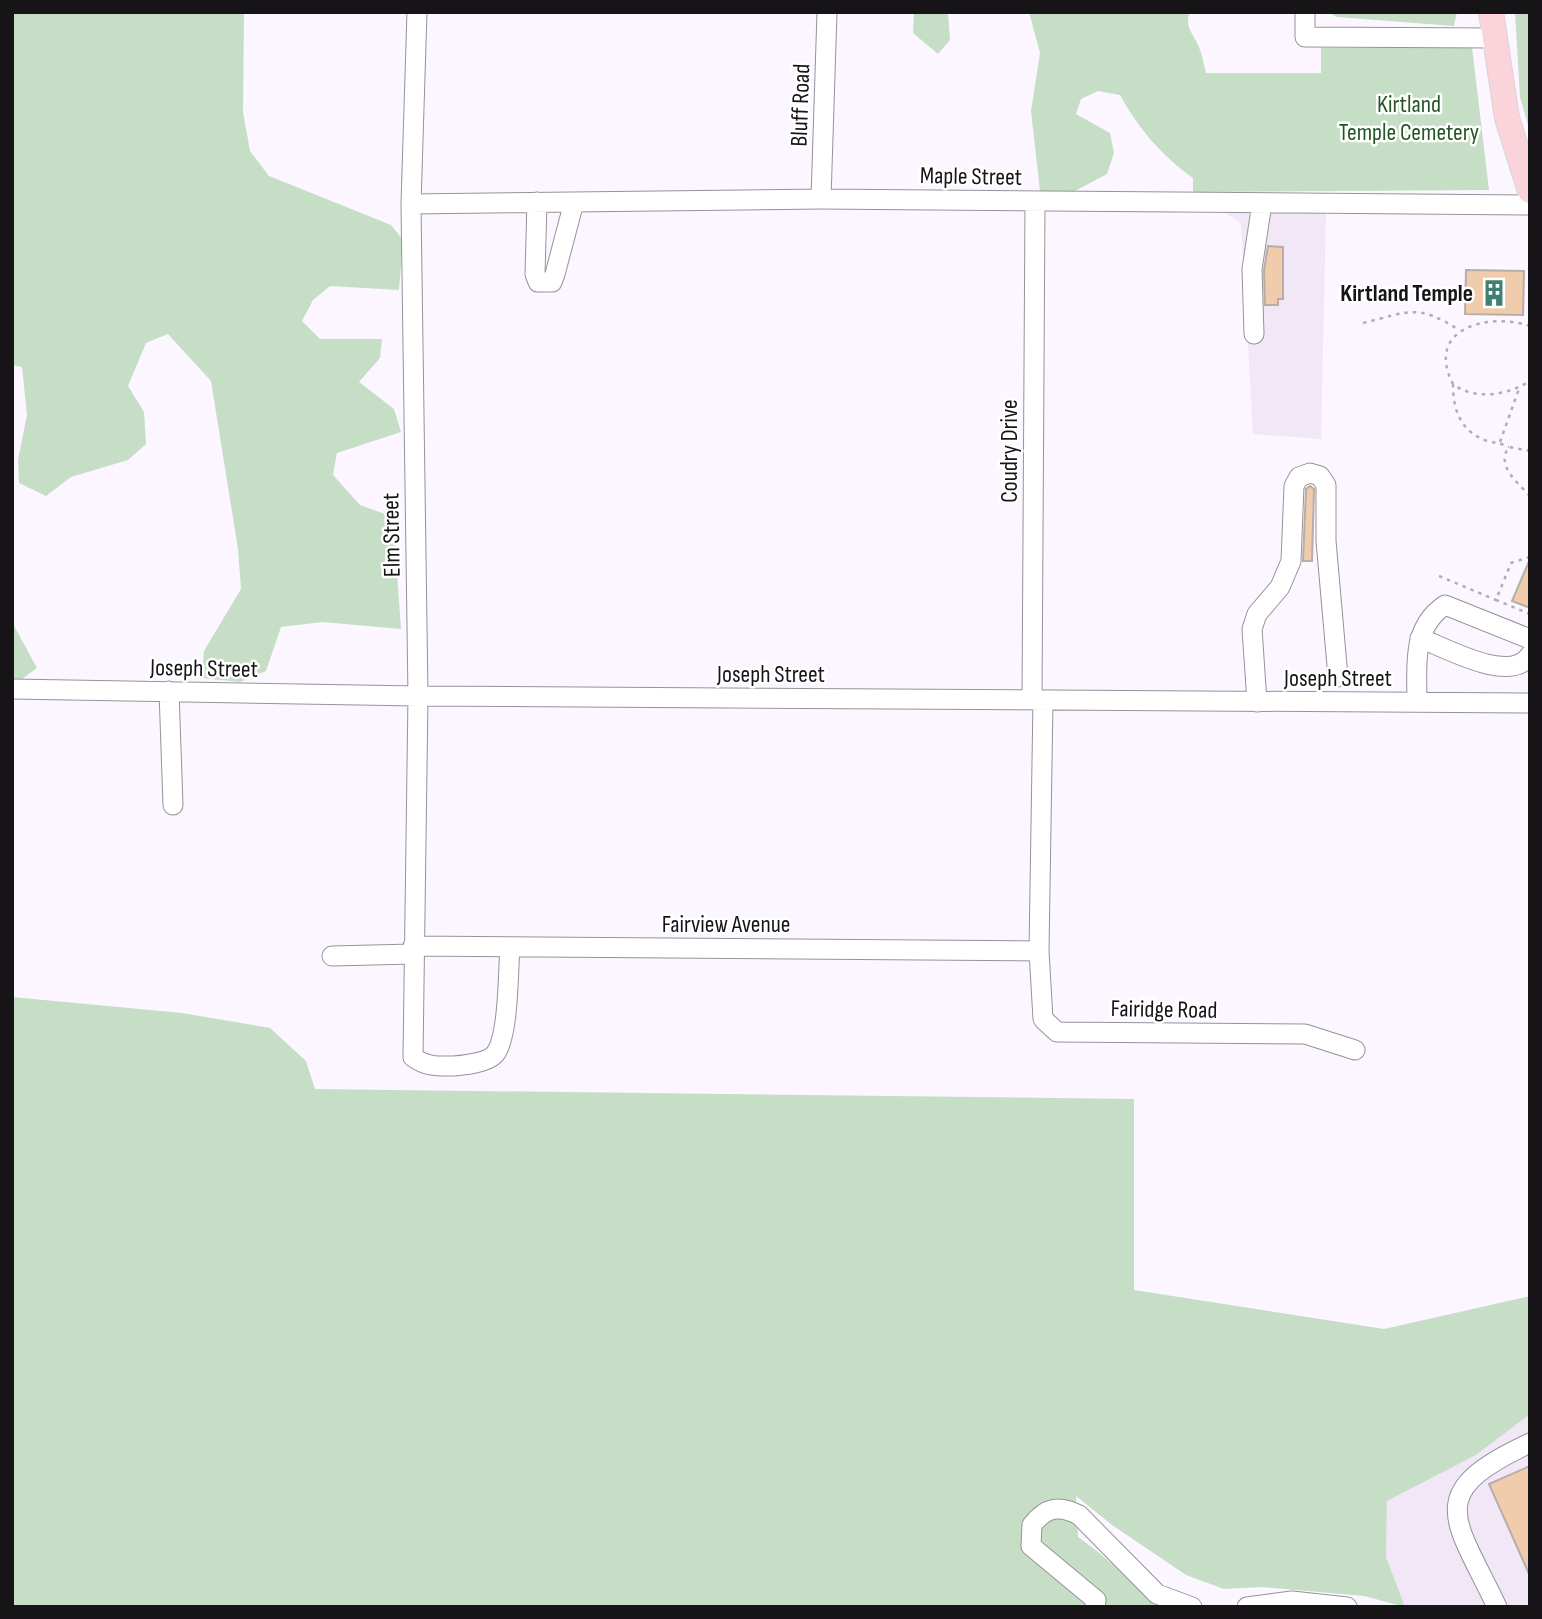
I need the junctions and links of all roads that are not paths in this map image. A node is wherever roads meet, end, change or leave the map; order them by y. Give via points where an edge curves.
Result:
1 (417, 12) edge
2 (827, 12) edge
3 (1305, 12) edge
4 (1491, 12) edge
5 (1493, 38) junction
6 (1530, 191) edge
7 (821, 199) junction
8 (537, 202) junction
9 (574, 202) junction
10 (1035, 202) junction
11 (1262, 203) junction
12 (411, 204) junction
13 (1530, 205) edge
14 (1254, 334) dead end
15 (1530, 639) edge
16 (1418, 645) junction
17 (1530, 655) edge
18 (1338, 677) junction
19 (12, 689) edge
20 (169, 691) junction
21 (418, 696) junction
22 (1037, 700) junction
23 (1257, 702) junction
24 (1328, 702) junction
25 (1353, 702) junction
26 (1418, 702) junction
27 (1530, 703) edge
28 (173, 805) dead end
29 (510, 947) junction
30 (413, 950) junction
31 (1039, 951) junction
32 (332, 956) dead end
33 (1355, 1050) dead end
34 (1530, 1443) edge
35 (1095, 1607) edge
36 (1192, 1607) edge
37 (1247, 1607) edge
38 (1347, 1607) edge
39 (1497, 1607) edge

1 - 12 street, Elm Street
2 - 7 street, Bluff Road
3 - 5 street via 1305,37
4 - 5 main road
5 - 6 main road via 1507,118
7 - 9 street, Maple Street
7 - 10 street, Maple Street
8 - 9 street, Maple Street
8 - 9 street via 535,274 538,282 545,284 552,282 555,274
8 - 12 street, Maple Street
10 - 11 street, Maple Street
10 - 22 street, Coudry Drive
11 - 13 street, Maple Street
11 - 14 street via 1252,269
12 - 21 street, Elm Street
15 - 16 street via 1445,605 1430,618
16 - 17 street via 1497,668 1512,669
16 - 26 street
18 - 23 street via 1326,485 1320,476 1310,473 1299,477 1294,486 1291,561 1252,629
18 - 24 street via 1328,686
18 - 25 street via 1348,685
19 - 20 street, Joseph Street
20 - 21 street, Joseph Street
20 - 28 street
21 - 22 street, Joseph Street
21 - 30 street, Elm Street
22 - 23 street, Joseph Street
22 - 31 street, Coudry Drive
23 - 24 street, Joseph Street
24 - 25 street, Joseph Street
25 - 26 street, Joseph Street
26 - 27 street, Joseph Street
29 - 30 street, Fairview Avenue
29 - 30 street, Elm Street via 503,1030 495,1053 460,1066 422,1064 413,1057
29 - 31 street, Fairview Avenue
30 - 32 street, Fairview Avenue
31 - 33 street, Fairidge Road via 1043,1019 1057,1032 1306,1034
34 - 39 street via 1485,1466 1466,1483 1457,1500 1460,1527
35 - 36 street via 1096,1600 1031,1546 1032,1525 1048,1509 1064,1507 1079,1514 1157,1594
37 - 38 street via 1292,1601

